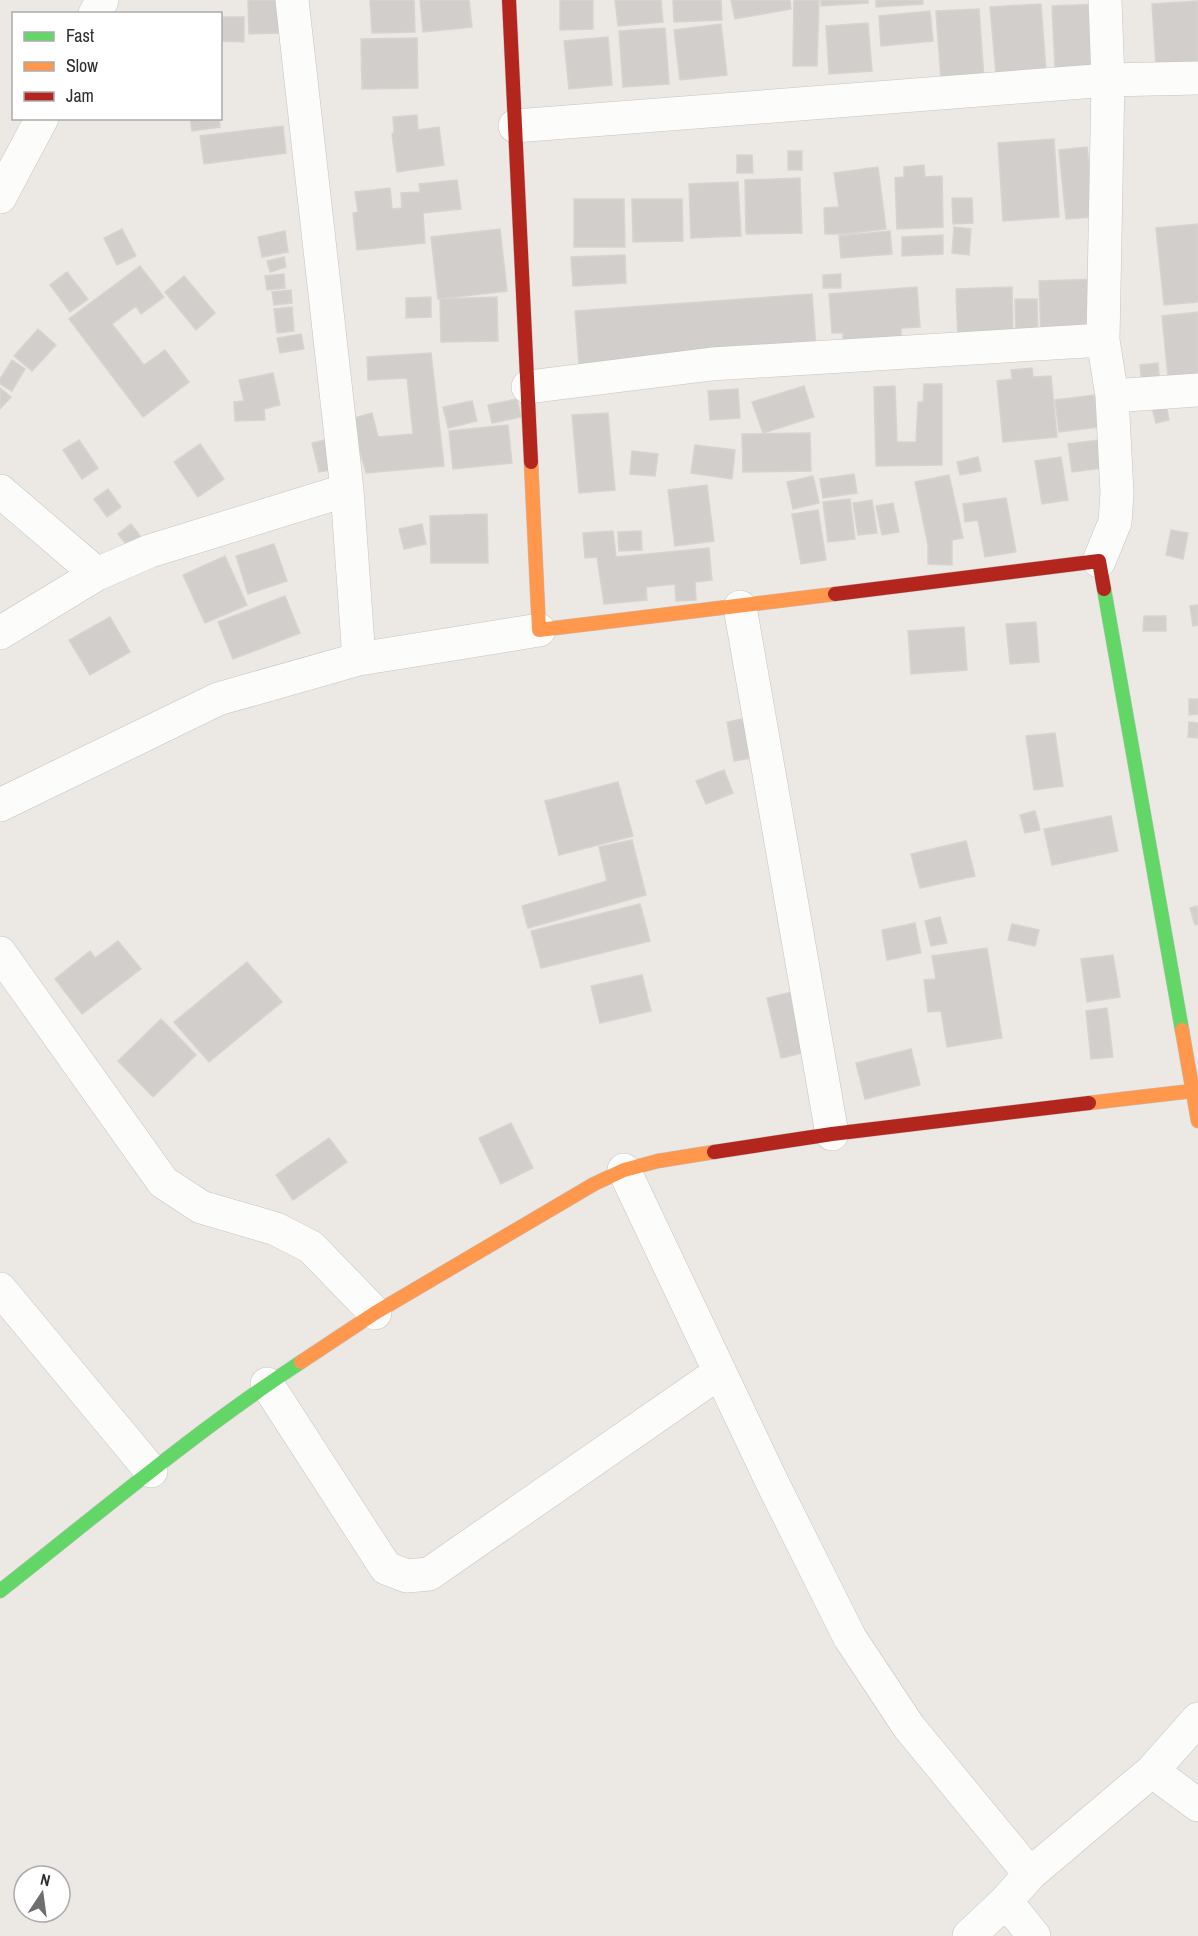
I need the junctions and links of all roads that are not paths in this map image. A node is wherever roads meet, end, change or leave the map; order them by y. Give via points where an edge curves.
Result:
1 (291, 0) edge
2 (509, 0) edge
3 (1105, 0) edge
4 (1198, 78) edge
5 (1108, 80) junction
6 (41, 120) edge
7 (515, 126) junction
8 (0, 196) edge
9 (1103, 340) junction
10 (528, 387) junction
11 (1198, 390) edge
12 (1112, 396) junction
13 (347, 490) junction
14 (0, 491) edge
15 (1099, 561) junction
16 (97, 574) junction
17 (740, 606) junction
18 (539, 630) junction
19 (0, 633) edge
20 (359, 659) junction
21 (1, 803) edge
22 (0, 953) edge
23 (1195, 1092) edge
24 (1198, 1121) edge
25 (832, 1134) junction
26 (624, 1170) junction
27 (0, 1290) edge
28 (375, 1313) junction
29 (720, 1372) junction
30 (267, 1384) junction
31 (151, 1471) junction
32 (0, 1591) edge
33 (1198, 1719) edge
34 (1152, 1771) junction
35 (1198, 1805) edge
36 (1030, 1874) junction
37 (1006, 1901) junction
38 (969, 1936) edge
39 (1034, 1936) edge

1 - 13 street
2 - 7 street
3 - 5 street
4 - 5 street
5 - 7 street
5 - 9 street
6 - 8 street
7 - 10 street
9 - 10 street via 712,364
9 - 12 street
10 - 18 street
11 - 12 street
12 - 15 street via 1115,522
13 - 16 street via 150,551
13 - 20 street
14 - 16 street
15 - 17 street
15 - 23 street
16 - 19 street
17 - 18 street
17 - 25 street
18 - 20 street
20 - 21 street via 218,699
22 - 28 street via 163,1182 201,1207 276,1229 311,1247
23 - 24 street
23 - 25 street
25 - 26 street via 658,1161
26 - 28 street
26 - 29 street
27 - 31 street
28 - 30 street
29 - 30 street via 429,1574 407,1576 386,1568
29 - 36 street via 850,1638 909,1727
30 - 31 street
31 - 32 street
33 - 34 street
34 - 35 street
34 - 36 street
36 - 37 street
37 - 38 street
37 - 39 street

